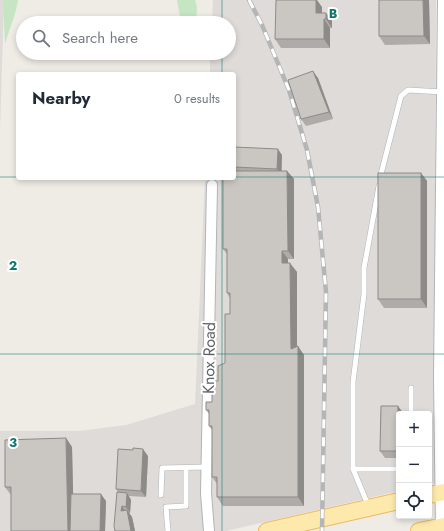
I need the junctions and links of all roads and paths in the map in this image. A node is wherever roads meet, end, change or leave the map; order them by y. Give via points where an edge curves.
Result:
1 (443, 0) edge
2 (443, 88) edge
3 (212, 185) dead end
4 (411, 388) dead end
5 (411, 411) edge
6 (207, 467) junction
7 (186, 468) junction
8 (353, 469) junction
9 (396, 469) edge
10 (438, 493) edge
11 (162, 494) dead end
12 (396, 503) edge
13 (370, 508) junction
14 (442, 528) edge
15 (168, 531) edge
16 (209, 531) edge
17 (267, 531) edge
18 (419, 531) edge

1 - 2 street
2 - 8 lane via 408,90 401,96 381,176 364,268 364,294 353,382
2 - 10 street
3 - 6 street, Knox Road
4 - 5 lane
6 - 7 lane
6 - 16 street, Knox Road
7 - 11 lane via 162,468
7 - 15 lane via 186,506 166,507
8 - 9 lane
8 - 13 lane
10 - 14 street
12 - 13 main road
13 - 17 main road
14 - 18 main road

